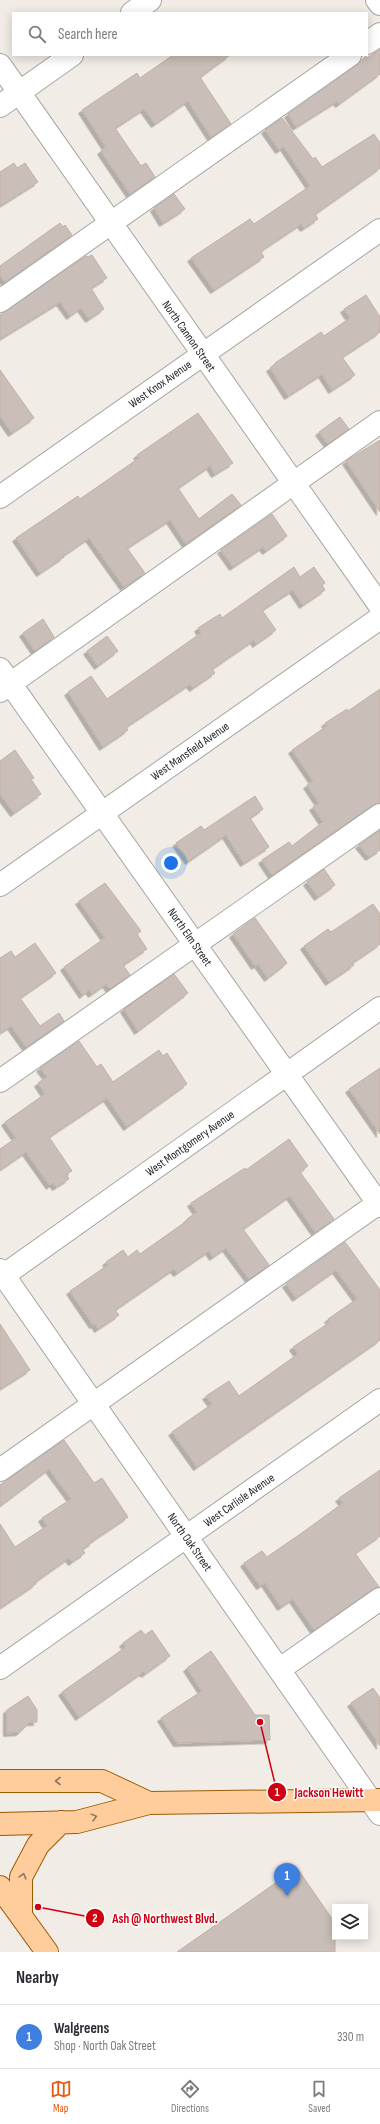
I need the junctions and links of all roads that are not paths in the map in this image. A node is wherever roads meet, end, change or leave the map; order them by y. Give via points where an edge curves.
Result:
1 (150, 0) edge
2 (377, 0) edge
3 (380, 4) edge
4 (133, 12) edge
5 (380, 34) edge
6 (368, 42) edge
7 (71, 56) edge
8 (349, 56) edge
9 (0, 65) edge
10 (19, 92) junction
11 (0, 106) edge
12 (109, 222) junction
13 (380, 230) edge
14 (0, 301) edge
15 (202, 354) junction
16 (380, 422) edge
17 (293, 483) junction
18 (0, 497) edge
19 (380, 606) edge
20 (380, 618) edge
21 (4, 681) edge
22 (102, 813) junction
23 (380, 815) edge
24 (0, 885) edge
25 (196, 944) junction
26 (380, 1008) edge
27 (287, 1074) junction
28 (0, 1082) edge
29 (379, 1203) edge
30 (1, 1275) edge
31 (380, 1400) edge
32 (94, 1404) junction
33 (0, 1470) edge
34 (187, 1537) junction
35 (380, 1599) edge
36 (0, 1668) edge
37 (280, 1669) junction
38 (0, 1772) edge
39 (0, 1781) edge
40 (32, 1781) junction
41 (148, 1803) junction
42 (377, 1805) edge
43 (61, 1822) junction
44 (0, 1824) edge
45 (0, 1887) edge
46 (21, 1915) junction
47 (47, 1952) edge

1 - 4 street
2 - 3 street
5 - 6 street
7 - 10 street
8 - 12 street
9 - 10 street, North Cannon Street
10 - 11 street
10 - 12 street, North Cannon Street
12 - 14 street
12 - 15 street, North Cannon Street
13 - 15 street, West Knox Avenue
15 - 17 street, North Cannon Street
15 - 18 street, West Knox Avenue
16 - 17 street
17 - 19 street, North Cannon Street
17 - 21 street
20 - 22 street, West Mansfield Avenue
21 - 22 street, North Elm Street
22 - 24 street, West Mansfield Avenue
22 - 25 street, North Elm Street
23 - 25 street
25 - 27 street, North Elm Street
25 - 28 street
26 - 27 street, West Montgomery Avenue
27 - 29 street, North Elm Street
27 - 30 street, West Montgomery Avenue
29 - 32 street
30 - 32 street, North Oak Street
31 - 34 street, West Carlisle Avenue
32 - 33 street
32 - 34 street, North Oak Street
34 - 36 street, West Carlisle Avenue
34 - 37 street, North Oak Street
35 - 37 street
37 - 42 street, North Oak Street
38 - 40 main road
39 - 40 main road
41 -> 40 main road via 102,1781
41 - 42 main road
43 -> 41 main road via 77,1822
43 - 44 main road
46 -> 43 main road via 21,1877 38,1846
45 - 46 main road
46 - 47 main road

